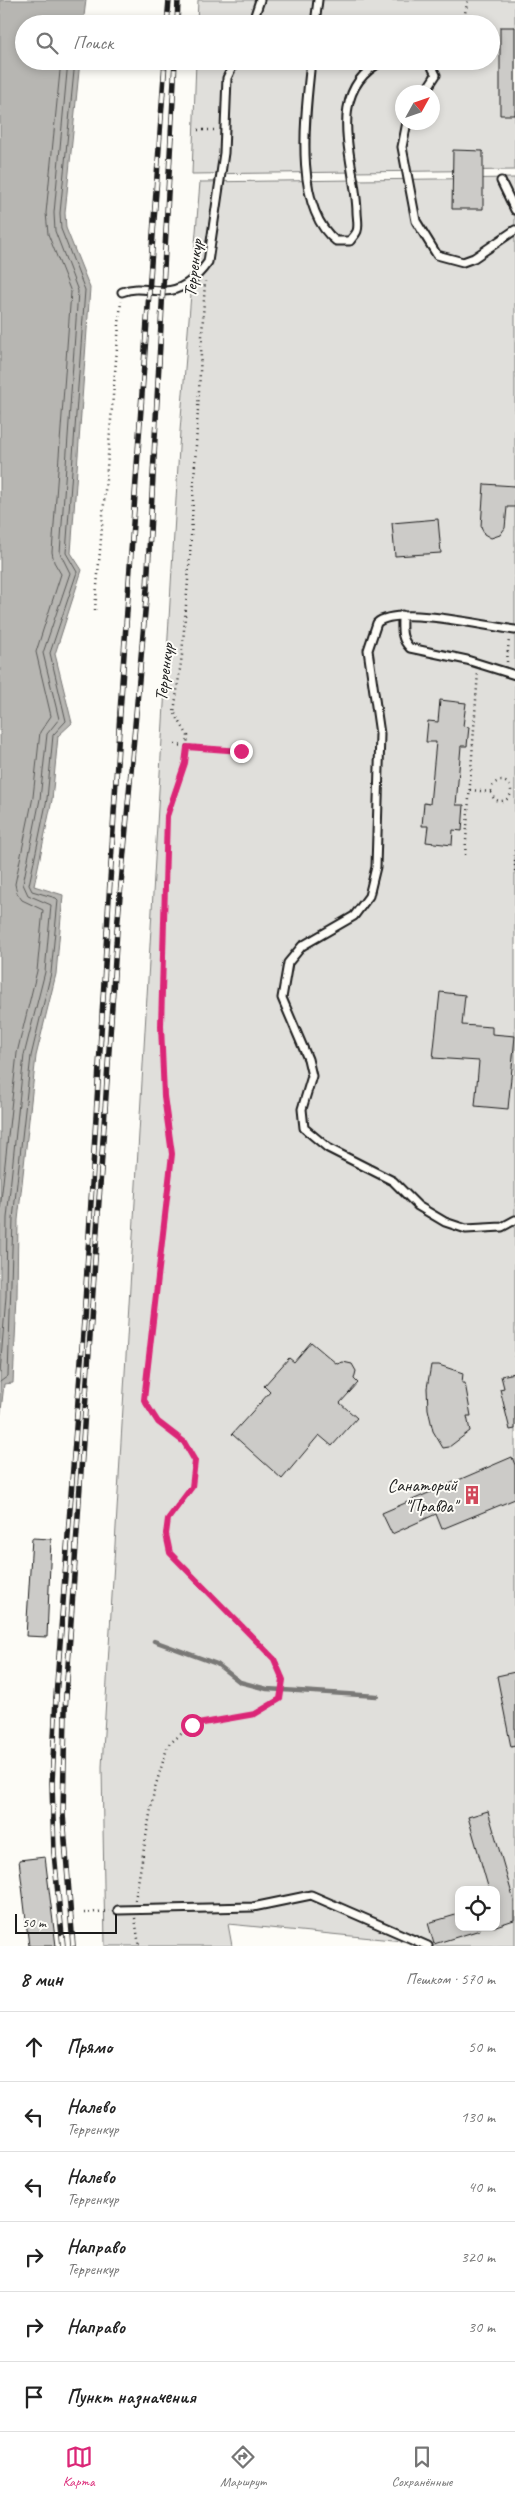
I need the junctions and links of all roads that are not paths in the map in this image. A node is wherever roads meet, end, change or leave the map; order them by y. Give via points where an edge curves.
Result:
1 (260, 0) edge
2 (318, 0) edge
3 (255, 15) edge
4 (316, 15) edge
5 (231, 70) edge
6 (310, 70) edge
7 (368, 70) edge
8 (434, 70) edge
9 (429, 85) edge
10 (405, 130) edge
11 (501, 181) dead end
12 (515, 210) edge
13 (515, 230) edge
14 (122, 292) road end
15 (402, 615) junction
16 (512, 629) edge
17 (515, 675) edge
18 (515, 1220) edge
19 (118, 1910) road end
20 (428, 1946) edge

1 - 3 lane
2 - 4 lane
5 - 14 lane, Терренкур via 227,78 224,153 208,262 199,275 183,286 166,291 132,288
6 - 7 lane via 305,127 306,180 320,226 336,241 350,241 357,231 357,201 346,138 348,105 357,84
8 - 9 lane via 436,75
10 - 13 lane via 402,147 416,221 437,255 463,262
11 - 12 lane
15 - 16 lane
15 - 17 lane via 402,634 410,648
15 - 18 lane via 388,616 376,623 368,650 380,734 376,867 369,896 354,916 302,946 288,963 282,998 312,1076 302,1109 304,1128 328,1148 393,1181 418,1206 446,1222 466,1229 502,1227
19 - 20 lane via 253,1907 312,1895

